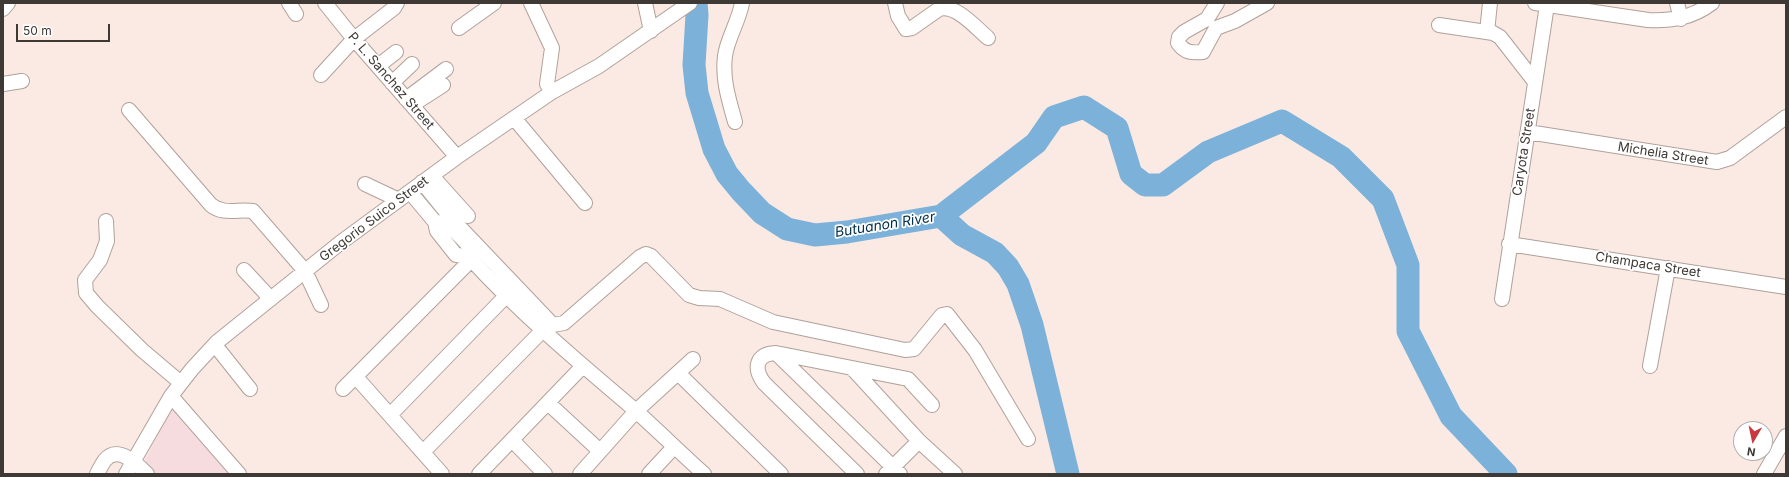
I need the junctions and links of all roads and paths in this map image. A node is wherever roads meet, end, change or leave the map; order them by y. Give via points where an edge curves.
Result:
1 (8, 3) edge
2 (325, 3) edge
3 (397, 3) edge
4 (494, 3) edge
5 (531, 3) edge
6 (645, 3) edge
7 (690, 3) edge
8 (742, 3) edge
9 (1217, 3) edge
10 (1267, 3) edge
11 (1490, 3) edge
12 (1677, 3) edge
13 (1712, 3) edge
14 (1541, 4) edge
15 (3, 8) edge
16 (896, 10) edge
17 (1681, 19) junction
18 (1439, 25) dead end
19 (459, 28) dead end
20 (651, 31) junction
21 (1487, 32) junction
22 (988, 38) dead end
23 (354, 39) junction
24 (396, 52) dead end
25 (412, 64) dead end
26 (378, 66) junction
27 (446, 69) dead end
28 (321, 75) dead end
29 (22, 81) dead end
30 (1535, 82) junction
31 (392, 83) junction
32 (3, 84) edge
33 (443, 85) dead end
34 (552, 92) junction
35 (409, 102) junction
36 (129, 110) dead end
37 (1786, 117) edge
38 (514, 118) junction
39 (735, 122) dead end
40 (1528, 132) junction
41 (457, 157) junction
42 (427, 179) junction
43 (365, 184) dead end
44 (410, 192) junction
45 (399, 200) junction
46 (585, 203) dead end
47 (468, 216) dead end
48 (106, 222) dead end
49 (1509, 244) junction
50 (469, 258) junction
51 (1668, 268) junction
52 (244, 270) dead end
53 (305, 271) junction
54 (1786, 287) edge
55 (506, 297) junction
56 (271, 299) junction
57 (1502, 299) dead end
58 (321, 305) dead end
59 (542, 331) junction
60 (215, 345) junction
61 (776, 353) junction
62 (693, 359) dead end
63 (1650, 366) dead end
64 (582, 367) junction
65 (852, 368) junction
66 (678, 373) junction
67 (356, 377) junction
68 (182, 383) junction
69 (250, 389) dead end
70 (344, 389) dead end
71 (171, 396) junction
72 (548, 403) junction
73 (932, 405) dead end
74 (636, 411) junction
75 (390, 415) junction
76 (1786, 436) edge
77 (1028, 439) dead end
78 (512, 440) junction
79 (919, 441) junction
80 (674, 447) junction
81 (600, 451) junction
82 (423, 452) junction
83 (134, 460) junction
84 (893, 472) edge
85 (97, 474) edge
86 (126, 474) edge
87 (147, 474) edge
88 (239, 474) edge
89 (442, 474) edge
90 (478, 474) edge
91 (545, 474) edge
92 (580, 474) edge
93 (649, 474) edge
94 (704, 474) edge
95 (781, 474) edge
96 (857, 474) edge
97 (955, 474) edge
98 (1764, 474) edge

1 - 15 street
2 - 23 street, P. L. Sanchez Street
3 - 23 street
4 - 19 street
5 - 34 street via 552,48 547,84
6 - 20 street
7 - 20 street, Gregorio Suico Street
8 - 39 street via 725,55 725,87
9 - 10 street via 1211,24 1235,22
11 - 21 street
12 - 17 street
13 - 17 street
14 - 17 street via 1648,20
14 - 30 street, Caryota Street
16 - 22 street via 904,27 909,29 939,9 948,8
18 - 21 street
20 - 34 street, Gregorio Suico Street via 599,66
21 - 30 street via 1500,37
23 - 26 street, P. L. Sanchez Street
23 - 28 street
24 - 26 street
25 - 31 street
26 - 31 street, P. L. Sanchez Street
27 - 35 street
29 - 32 street
30 - 40 street, Caryota Street
31 - 35 street, P. L. Sanchez Street
33 - 35 street
34 - 38 street, Gregorio Suico Street
35 - 41 street, P. L. Sanchez Street
36 - 53 street via 216,210 253,211
37 - 40 street, Michelia Street via 1730,158 1717,162
38 - 41 street, Gregorio Suico Street
38 - 46 street
40 - 49 street, Caryota Street
41 - 42 street, Gregorio Suico Street
42 - 44 street, Gregorio Suico Street
42 - 47 street
42 - 77 street via 452,219 553,325 564,323 646,254 694,297 720,299 773,322 905,350 914,349 942,315 947,314 975,350
43 - 45 street
44 - 45 street, Gregorio Suico Street
44 - 50 street via 435,222 447,223 470,247
45 - 53 street, Gregorio Suico Street
48 - 68 street via 107,241 100,260 84,280 86,293 142,350
49 - 51 street, Champaca Street
49 - 57 street, Caryota Street
50 - 55 street
50 - 67 street
51 - 54 street, Champaca Street
51 - 63 street
52 - 56 street
53 - 56 street, Gregorio Suico Street
53 - 58 street
55 - 59 street
55 - 75 street
56 - 60 street, Gregorio Suico Street
59 - 64 street
59 - 82 street
60 - 68 street, Gregorio Suico Street
60 - 69 street
61 - 65 street
61 - 84 street
61 - 96 street via 761,358 757,367 758,376
62 - 66 street
64 - 72 street
64 - 74 street
65 - 73 street via 908,379
65 - 79 street
66 - 74 street
66 - 95 street
67 - 70 street
67 - 75 street
68 - 71 street, Gregorio Suico Street
71 - 83 street, Gregorio Suico Street
71 - 88 street
72 - 78 street
72 - 81 street
74 - 80 street
74 - 81 street
75 - 82 street
76 - 98 street
78 - 90 street
78 - 91 street
79 - 84 street
79 - 97 street
80 - 93 street
80 - 94 street
81 - 92 street
82 - 89 street
83 - 85 street via 116,454 111,455 105,459
83 - 86 street, Gregorio Suico Street
83 - 87 street

